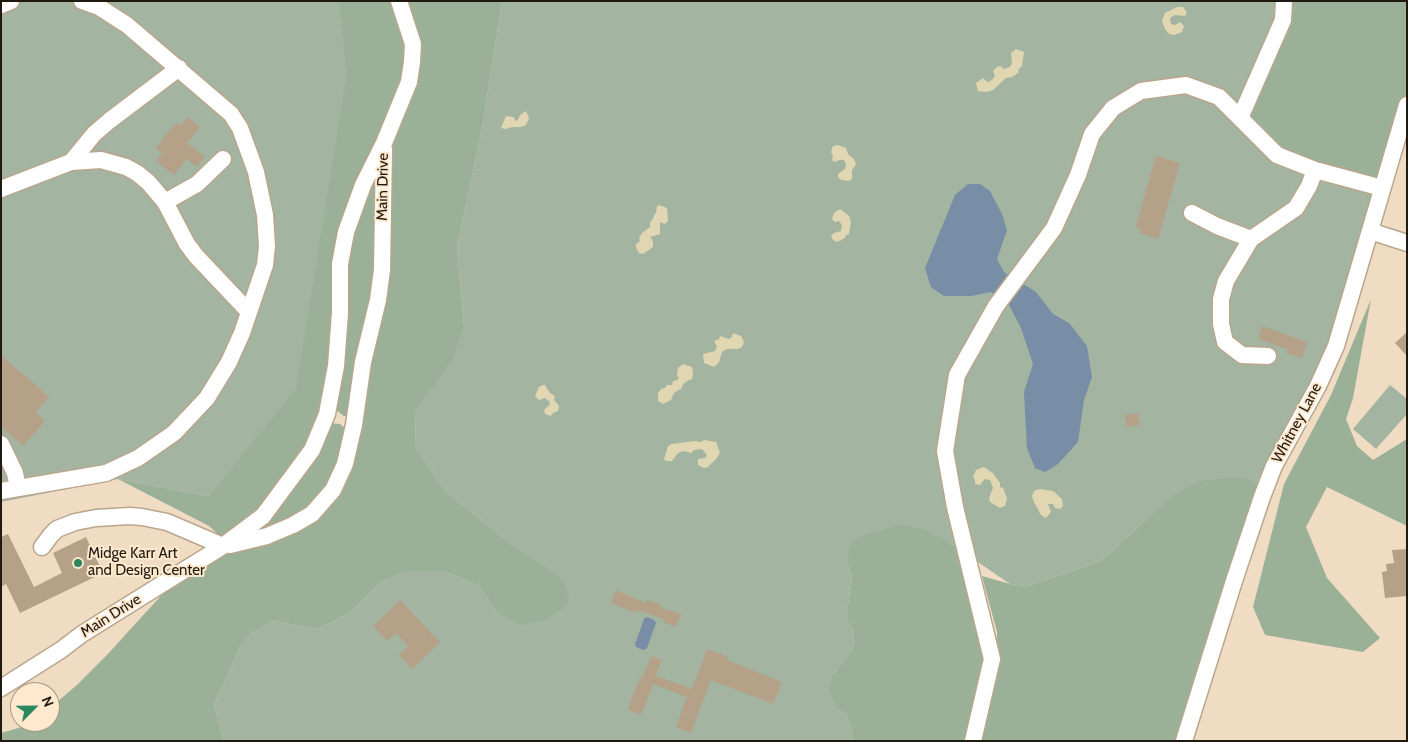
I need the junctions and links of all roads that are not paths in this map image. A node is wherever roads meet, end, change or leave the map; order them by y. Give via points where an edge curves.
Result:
1 (11, 1) edge
2 (82, 1) edge
3 (399, 1) edge
4 (1284, 1) edge
5 (1, 5) edge
6 (179, 68) junction
7 (1407, 105) edge
8 (1240, 118) junction
9 (384, 143) junction
10 (223, 159) dead end
11 (71, 162) junction
12 (1316, 170) junction
13 (1382, 188) junction
14 (1, 189) edge
15 (165, 202) junction
16 (1192, 213) dead end
17 (1370, 231) junction
18 (1251, 239) junction
19 (1407, 243) edge
20 (249, 312) junction
21 (1268, 356) dead end
22 (327, 414) junction
23 (354, 425) junction
24 (1, 444) edge
25 (18, 488) junction
26 (1, 491) edge
27 (222, 546) junction
28 (42, 547) dead end
29 (1, 688) edge
30 (973, 741) edge
31 (1184, 741) edge

1 - 5 street
2 - 6 street via 99,7 127,25
3 - 9 street via 412,44 412,62 409,82
4 - 8 street via 1284,20
6 - 11 street via 94,134
6 - 20 street via 232,114 256,172 265,215 267,246 261,281
7 - 13 street, Whitney Lane
8 - 12 street via 1277,155
8 - 30 street via 1218,97 1186,85 1141,91 1113,108 1092,134 1054,228 996,306 956,375 945,451 955,507 992,659
9 - 22 street, Main Drive via 363,185 346,232 340,264 336,366
9 - 23 street, Main Drive via 382,270
10 - 15 street via 197,184
11 - 14 street
11 - 15 street via 101,160 126,167 148,182
12 - 13 street
12 - 18 street via 1296,208
13 - 17 street, Whitney Lane
15 - 20 street via 196,256
16 - 18 street
17 - 19 street
17 - 31 street, Whitney Lane via 1336,346 1274,466 1262,498
18 - 21 street via 1226,281 1221,299 1221,324 1225,342 1242,355
20 - 25 street via 224,370 206,398 174,433 138,458 106,473
22 - 23 street
22 - 27 street, Main Drive via 312,450 263,516
23 - 27 street, Main Drive via 345,464 333,490 312,514 267,536
24 - 25 street via 15,473
25 - 26 street
27 - 28 street via 167,522 130,516 75,522 50,535
27 - 29 street, Main Drive

